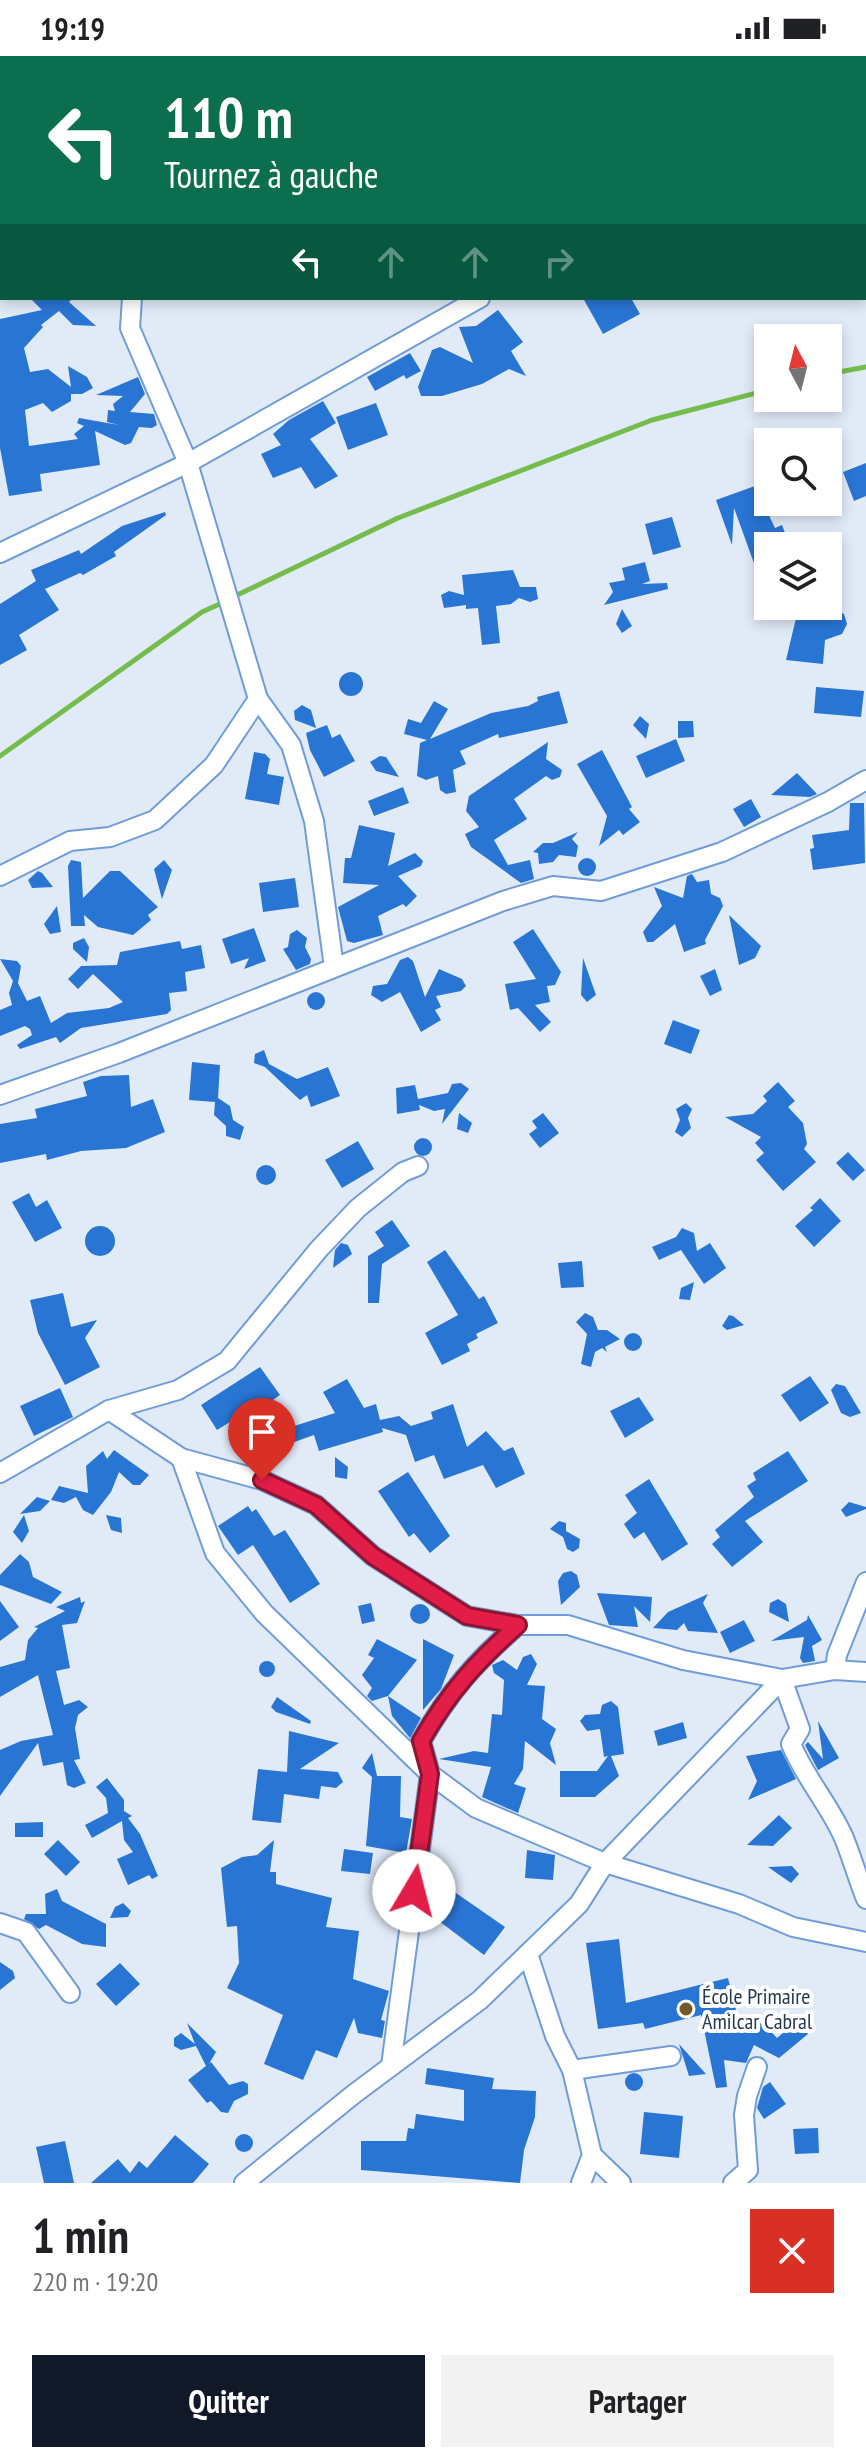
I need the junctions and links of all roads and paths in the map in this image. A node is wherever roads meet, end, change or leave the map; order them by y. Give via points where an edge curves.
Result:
1 (132, 300) edge
2 (476, 300) edge
3 (188, 463) junction
4 (0, 553) edge
5 (258, 699) junction
6 (866, 780) edge
7 (0, 876) edge
8 (334, 967) junction
9 (0, 1095) edge
10 (418, 1166) dead end
11 (109, 1410) junction
12 (181, 1458) junction
13 (0, 1473) edge
14 (866, 1582) edge
15 (518, 1625) junction
16 (835, 1670) junction
17 (866, 1672) edge
18 (782, 1679) junction
19 (430, 1774) junction
20 (605, 1863) junction
21 (866, 1899) edge
22 (0, 1923) edge
23 (866, 1942) edge
24 (528, 1954) junction
25 (70, 1993) dead end
26 (671, 2056) dead end
27 (391, 2066) junction
28 (757, 2067) dead end
29 (572, 2070) junction
30 (592, 2155) junction
31 (244, 2183) edge
32 (581, 2183) edge
33 (621, 2183) edge
34 (733, 2183) edge

1 - 3 street via 130,328
2 - 3 street
3 - 4 street
3 - 5 street
5 - 7 street via 214,765 155,820 110,837 70,841
5 - 8 street via 291,745 314,821
6 - 8 street via 722,852 601,891 553,886 528,893
8 - 9 street
10 - 11 street via 358,1208 227,1361 178,1390
11 - 12 street
11 - 13 street
12 - 15 street via 262,1480 316,1505 373,1556 467,1616
12 - 19 street via 215,1553 264,1613
14 - 16 street
15 - 18 street via 568,1625 683,1660
15 - 19 street via 472,1666 444,1701 421,1741
16 - 17 street
16 - 18 street
18 - 20 street
18 - 21 street via 800,1729 791,1744 844,1838
19 - 20 street via 476,1808
19 - 27 street
20 - 23 street via 739,1904 793,1927
20 - 24 street via 579,1904
22 - 25 street via 26,1932
24 - 27 street via 480,2000
24 - 29 street
26 - 29 street
27 - 31 street
28 - 34 street via 744,2115 748,2170
29 - 30 street
30 - 32 street
30 - 33 street

